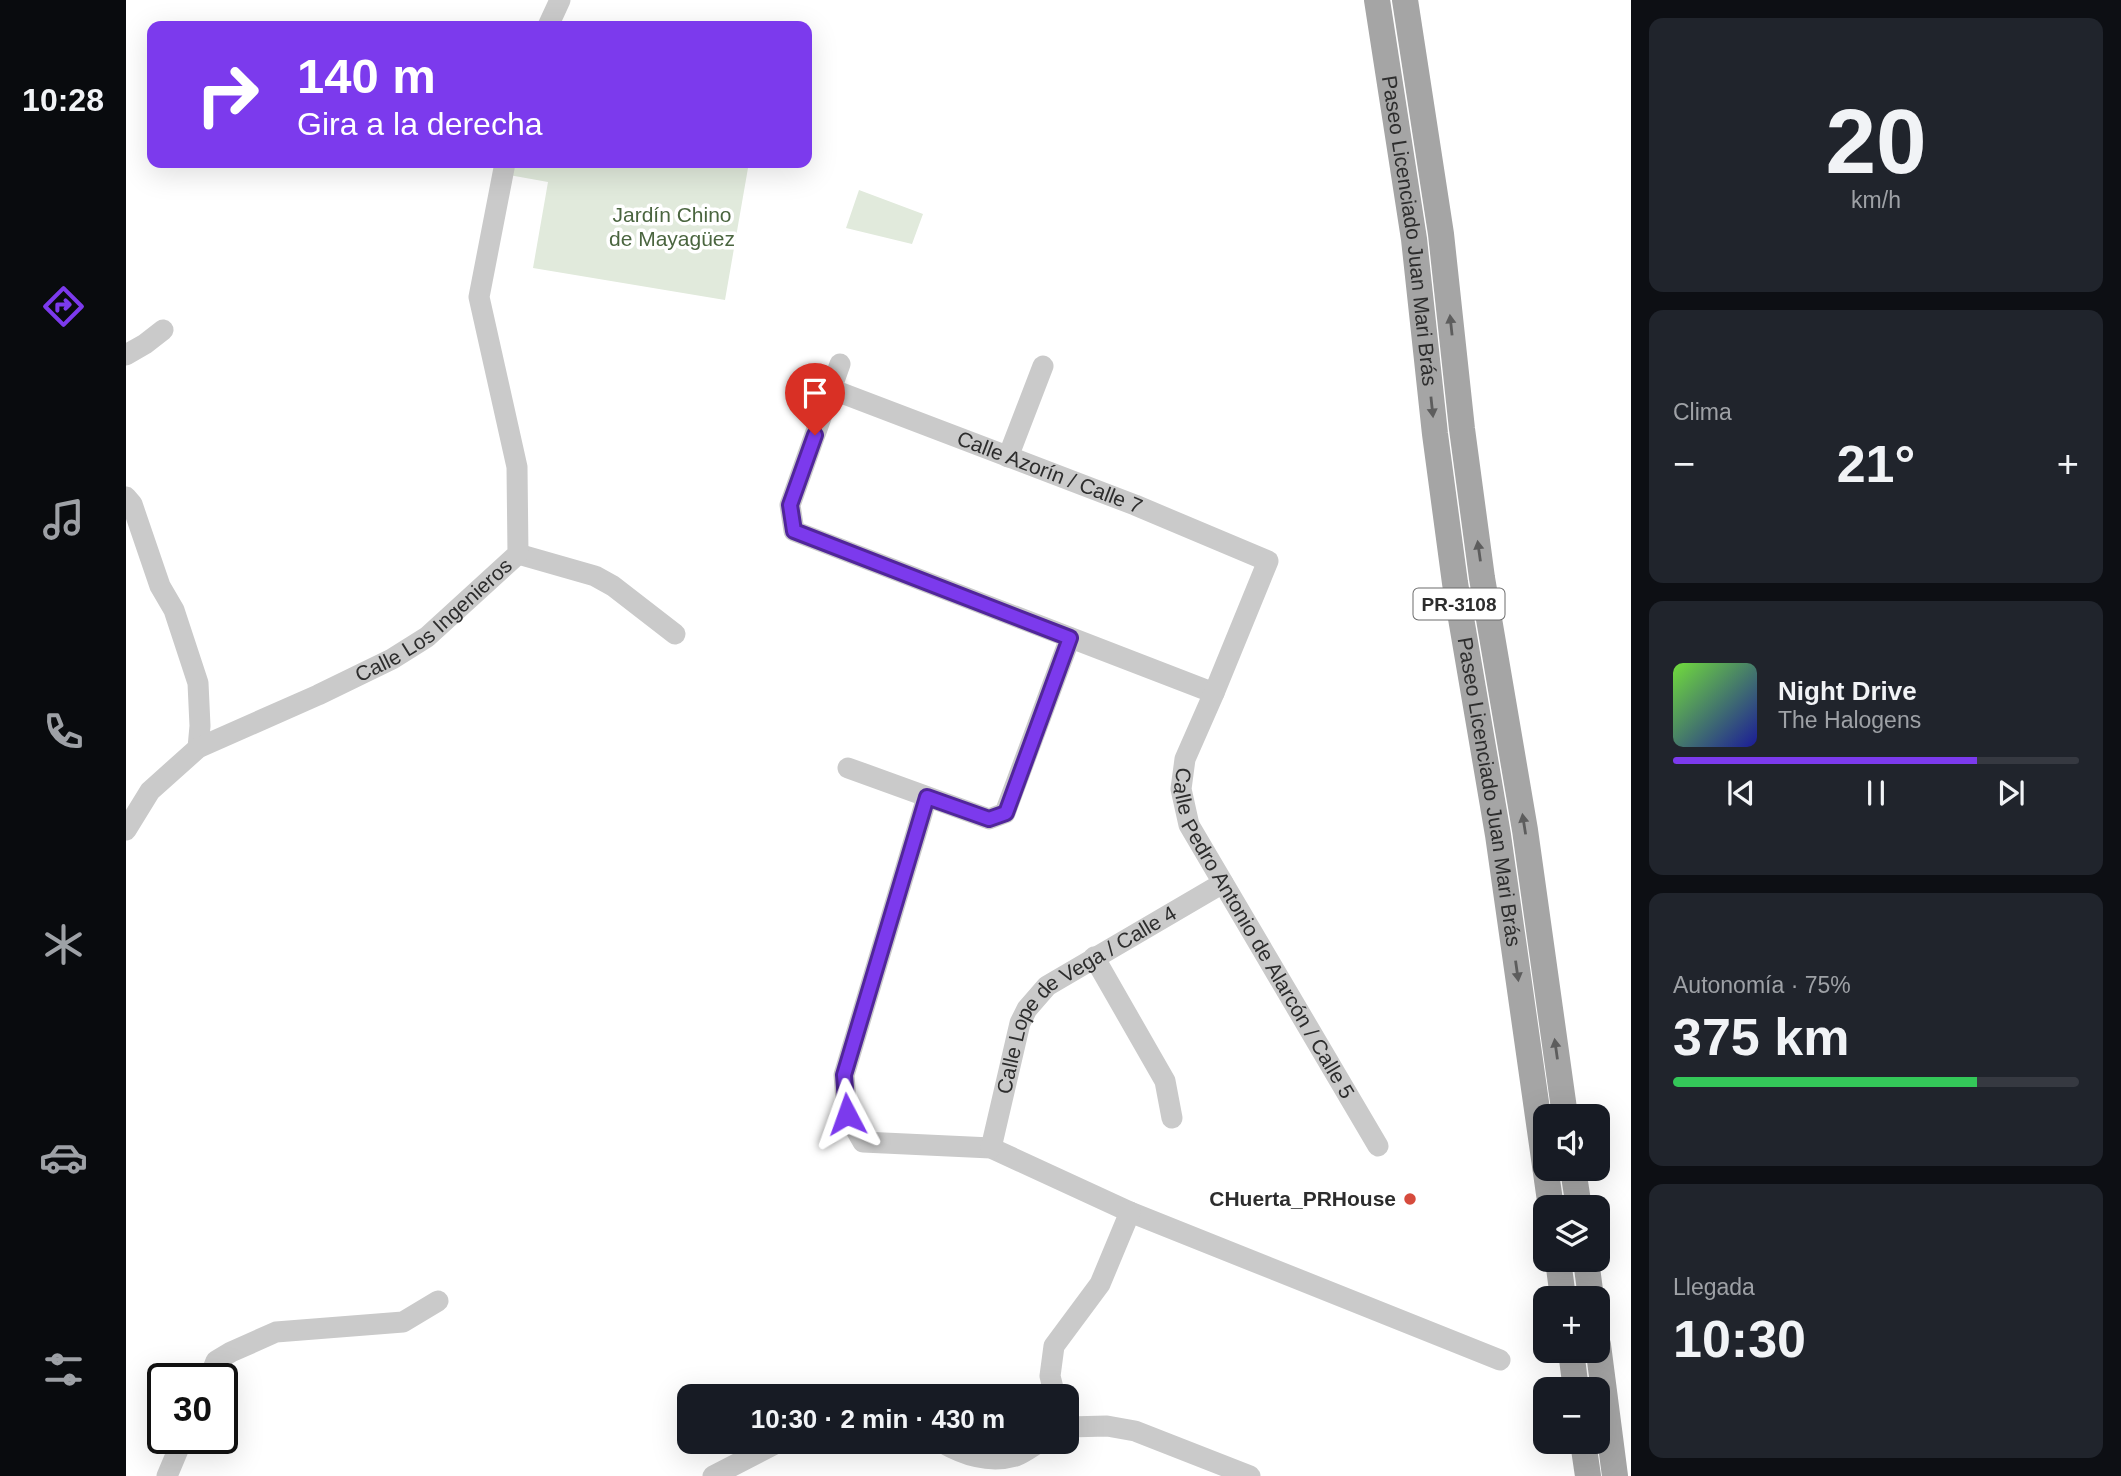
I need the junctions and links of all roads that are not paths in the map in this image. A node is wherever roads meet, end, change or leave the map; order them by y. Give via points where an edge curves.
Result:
1 (560, 0) edge
2 (1377, 0) edge
3 (1405, 0) edge
4 (550, 21) edge
5 (504, 168) edge
6 (163, 330) dead end
7 (126, 355) edge
8 (840, 364) dead end
9 (1042, 366) dead end
10 (831, 388) junction
11 (1008, 457) junction
12 (126, 498) edge
13 (518, 554) junction
14 (1268, 561) joint
15 (675, 634) dead end
16 (1070, 638) junction
17 (1214, 693) junction
18 (198, 748) junction
19 (848, 768) dead end
20 (927, 797) junction
21 (126, 830) edge
22 (1223, 883) junction
23 (1094, 957) junction
24 (1563, 1104) edge
25 (1172, 1118) dead end
26 (1378, 1146) dead end
27 (991, 1148) junction
28 (1548, 1195) edge
29 (1130, 1212) junction
30 (438, 1301) dead end
31 (1500, 1360) dead end
32 (215, 1363) edge
33 (1600, 1363) edge
34 (1052, 1384) edge
35 (1079, 1427) edge
36 (176, 1454) edge
37 (756, 1454) edge
38 (969, 1454) edge
39 (1019, 1454) edge
40 (1585, 1454) edge
41 (167, 1476) edge
42 (713, 1476) edge
43 (1250, 1476) edge
44 (1588, 1476) edge
45 (1615, 1476) edge

1 - 4 street
2 -> 28 main road, Paseo Licenciado Juan Mari Brás / PR-3108 via 1414,239 1455,583 1498,835
24 -> 3 main road, Paseo Licenciado Juan Mari Brás / PR-3108 via 1525,830 1482,578 1441,234
5 - 13 street, Calle Los Ingenieros via 479,297 517,467
6 - 7 street
8 - 10 street
9 - 11 street
10 - 11 street, Calle Azorín / Calle 7
10 - 16 street via 790,505 794,531
11 - 14 street, Calle Azorín / Calle 7
12 - 18 street via 174,610 198,683
13 - 15 street via 595,576
13 - 18 street, Calle Los Ingenieros via 410,648
14 - 17 street, Calle Pedro Antonio de Alarcón / Calle 5
16 - 17 street
16 - 20 street via 1006,813 989,819
17 - 22 street, Calle Pedro Antonio de Alarcón / Calle 5 via 1185,759 1181,789 1189,825
18 - 21 street, Calle Los Ingenieros via 150,791
19 - 20 street
20 - 27 street via 844,1075 847,1114 863,1142
22 - 23 street, Calle Lope de Vega / Calle 4
22 - 26 street, Calle Pedro Antonio de Alarcón / Calle 5
23 - 25 street via 1165,1082
23 - 27 street, Calle Lope de Vega / Calle 4 via 1046,986 1027,1009
27 - 29 street
29 - 31 street
29 - 34 street via 1100,1284 1054,1346
30 - 32 street via 403,1322 275,1332
33 - 45 main road
35 - 43 street via 1135,1431
36 - 41 street
37 - 42 street
38 - 39 street via 992,1459
40 - 44 main road

